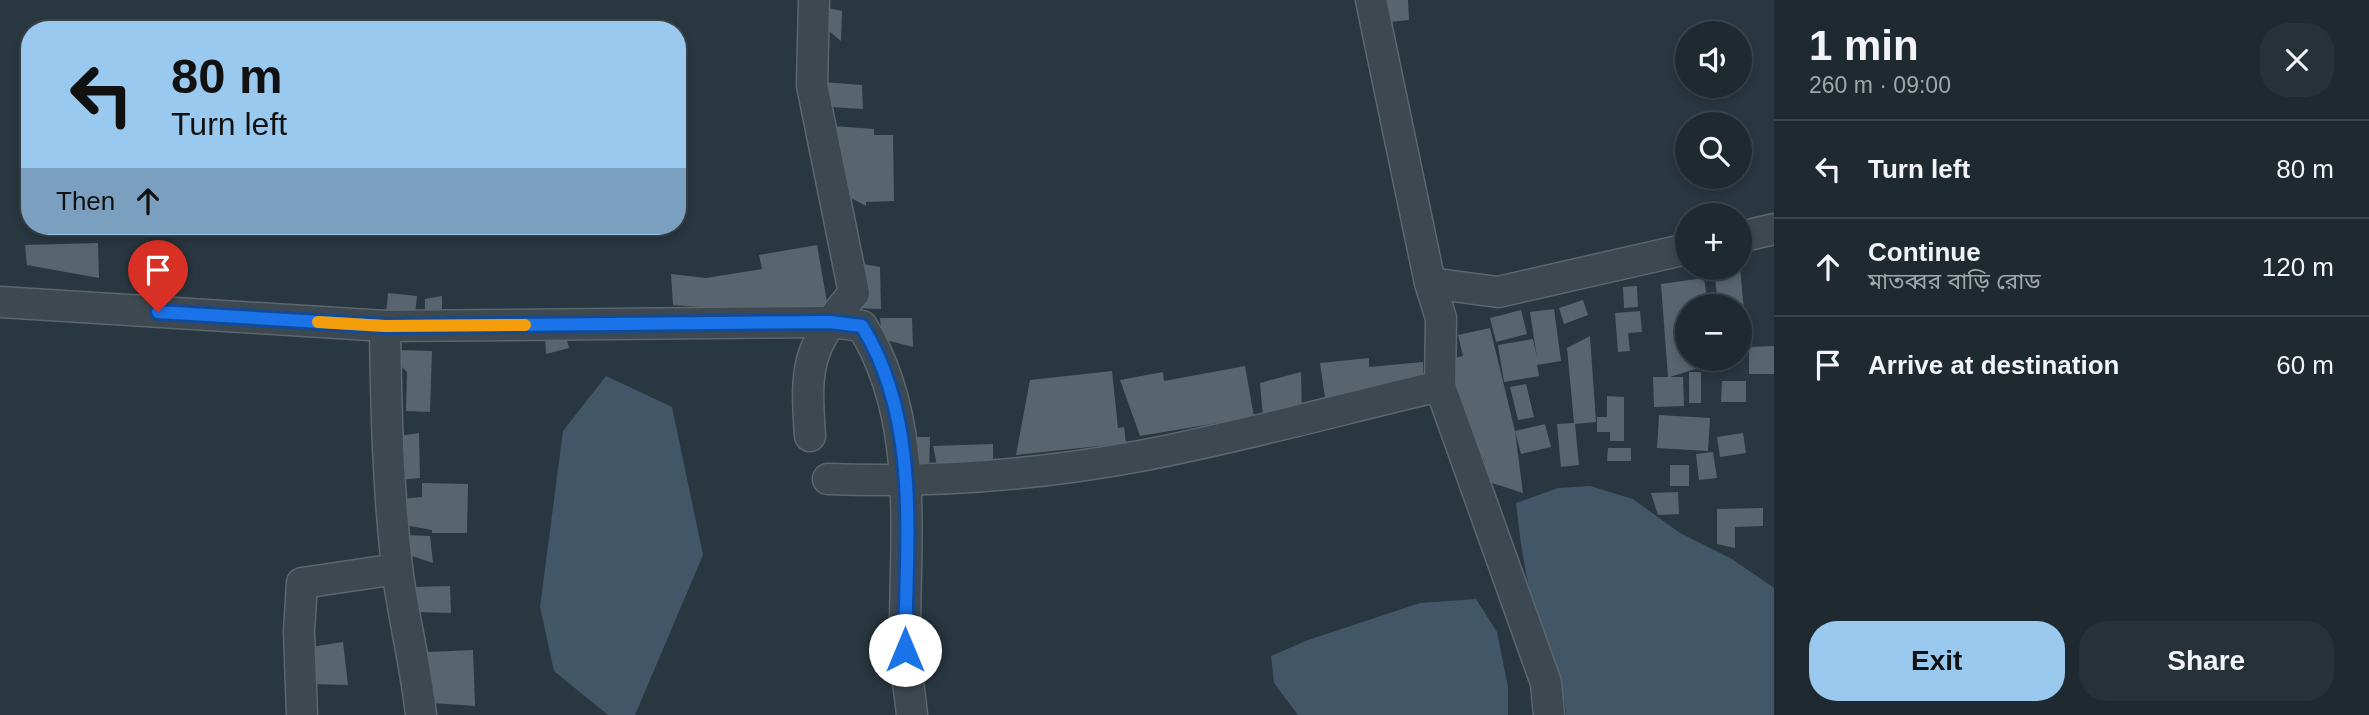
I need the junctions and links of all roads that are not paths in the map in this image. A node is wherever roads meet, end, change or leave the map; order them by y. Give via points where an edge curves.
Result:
1 (814, 0) edge
2 (1371, 0) edge
3 (1774, 229) edge
4 (1752, 234) edge
5 (1675, 252) edge
6 (1430, 283) junction
7 (0, 302) edge
8 (830, 322) junction
9 (385, 326) junction
10 (1440, 386) junction
11 (810, 436) dead end
12 (828, 479) dead end
13 (906, 482) junction
14 (397, 569) junction
15 (302, 715) edge
16 (421, 715) edge
17 (912, 715) edge
18 (1549, 715) edge

1 - 8 street via 813,85 854,293
2 - 6 street
3 - 4 street
5 - 6 street via 1498,292
6 - 10 street via 1441,318
7 - 9 street
8 - 9 street
8 - 11 street via 813,354 806,382
8 - 13 street via 862,326 884,367
9 - 14 street via 387,446
10 - 13 street via 1141,456
10 - 18 street via 1546,683
12 - 13 street
13 - 17 street via 905,650
14 - 15 street via 302,583
14 - 16 street

